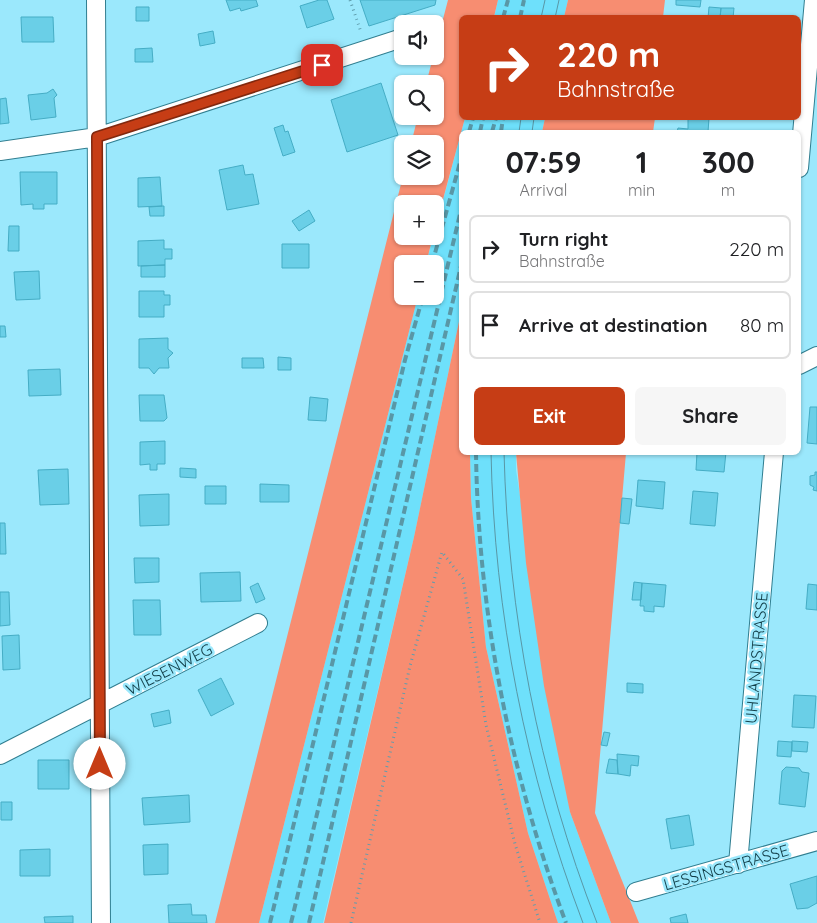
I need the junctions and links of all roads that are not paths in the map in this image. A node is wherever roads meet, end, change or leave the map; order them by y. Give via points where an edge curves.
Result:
1 (96, 0) edge
2 (814, 0) edge
3 (394, 41) edge
4 (97, 137) junction
5 (801, 146) edge
6 (0, 151) edge
7 (817, 356) edge
8 (801, 363) edge
9 (774, 455) edge
10 (258, 623) dead end
11 (100, 705) junction
12 (0, 755) edge
13 (817, 841) edge
14 (738, 864) junction
15 (636, 892) dead end
16 (101, 923) edge

1 - 4 street
2 - 5 street
3 - 4 street
4 - 6 street
4 - 11 street
7 - 8 street
9 - 14 street, UHLANDSTRASSE
10 - 11 street, WIESENWEG
11 - 12 street, WIESENWEG
11 - 16 street
13 - 14 street, LESSINGSTRASSE
14 - 15 street, LESSINGSTRASSE

